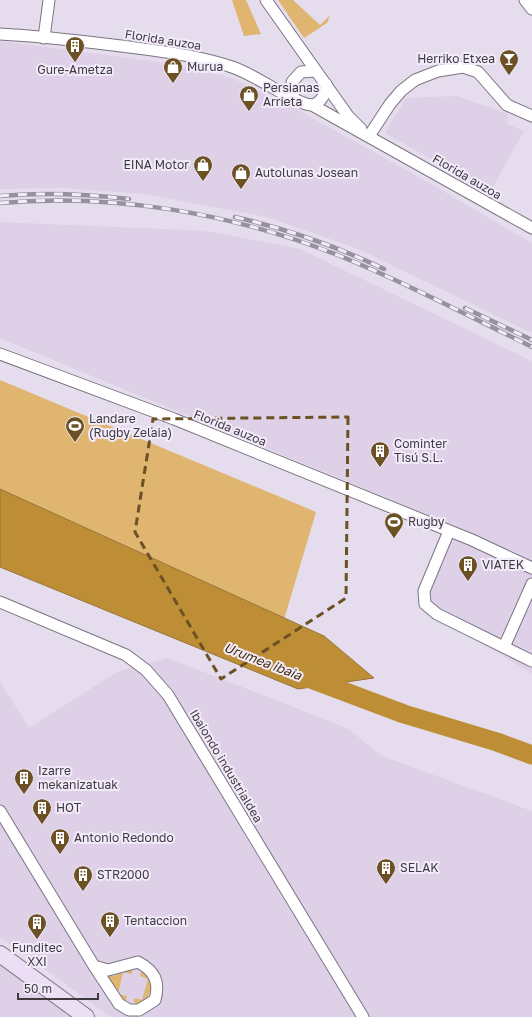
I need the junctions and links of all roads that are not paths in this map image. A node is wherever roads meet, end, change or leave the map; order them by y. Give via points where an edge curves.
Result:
1 (49, 0) edge
2 (266, 0) edge
3 (525, 0) edge
4 (532, 9) edge
5 (0, 34) edge
6 (44, 38) junction
7 (302, 52) junction
8 (315, 71) junction
9 (300, 72) junction
10 (292, 82) junction
11 (326, 84) junction
12 (272, 86) junction
13 (294, 99) junction
14 (312, 105) junction
15 (532, 116) edge
16 (369, 136) junction
17 (532, 228) edge
18 (0, 354) edge
19 (449, 531) junction
20 (532, 568) edge
21 (532, 584) edge
22 (0, 602) edge
23 (504, 647) junction
24 (532, 661) edge
25 (0, 811) edge
26 (0, 954) edge
27 (94, 966) junction
28 (86, 1017) edge
29 (363, 1017) edge

1 - 6 street
2 - 7 street
3 - 4 street
5 - 6 street, Florida auzoa
6 - 12 street, Florida auzoa via 156,50 201,58 233,67
7 - 8 street
7 - 9 street via 303,63
8 - 9 street
8 - 11 street
9 - 10 street
10 - 12 street
10 - 13 street
11 - 14 street via 324,96
11 - 16 street, Florida auzoa via 348,116
12 - 13 street, Florida auzoa
13 - 14 street
14 - 16 street, Florida auzoa
15 - 16 street via 507,105 478,72 462,67 438,71 415,80 390,104
16 - 17 street, Florida auzoa
18 - 19 street, Florida auzoa via 174,419
19 - 20 street, Florida auzoa
19 - 23 street via 424,591 425,604 437,614
21 - 23 street
22 - 29 street, Ibaiondo industrialdea via 126,655 146,670 168,695
23 - 24 street
25 - 27 street
26 - 28 main road
27 - 27 street via 119,1004 129,1010 139,1010 155,1000 156,980 146,966 138,962 108,970

